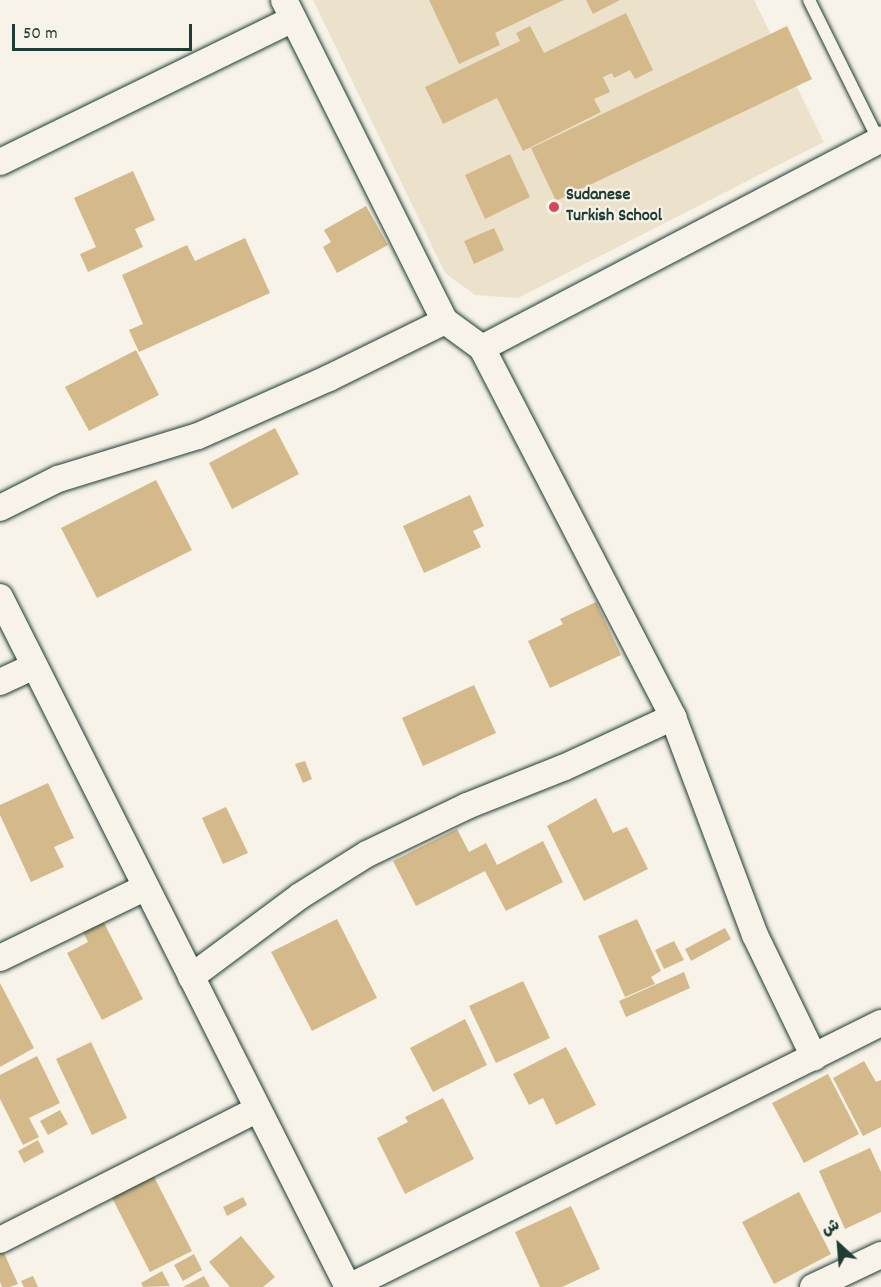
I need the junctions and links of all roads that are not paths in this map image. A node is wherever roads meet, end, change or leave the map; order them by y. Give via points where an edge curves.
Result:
1 (809, 0) edge
2 (288, 9) edge
3 (880, 140) edge
4 (0, 162) edge
5 (446, 321) junction
6 (482, 348) junction
7 (0, 508) edge
8 (0, 597) edge
9 (35, 666) junction
10 (0, 682) edge
11 (673, 717) junction
12 (146, 887) junction
13 (0, 958) edge
14 (191, 977) junction
15 (881, 1023) edge
16 (814, 1057) junction
17 (258, 1109) junction
18 (0, 1240) edge
19 (881, 1255) edge
20 (816, 1286) edge
21 (348, 1287) edge

1 - 3 lane
2 - 4 street
2 - 5 street
3 - 6 street
5 - 6 street
5 - 7 street via 198,436 58,479
6 - 11 street
8 - 9 street
9 - 10 street
9 - 12 street
11 - 14 street via 367,854 300,896
11 - 16 street via 755,935
12 - 13 street
12 - 14 street
14 - 17 street
15 - 16 street
16 - 21 street
17 - 18 street
17 - 21 street
19 - 20 street

